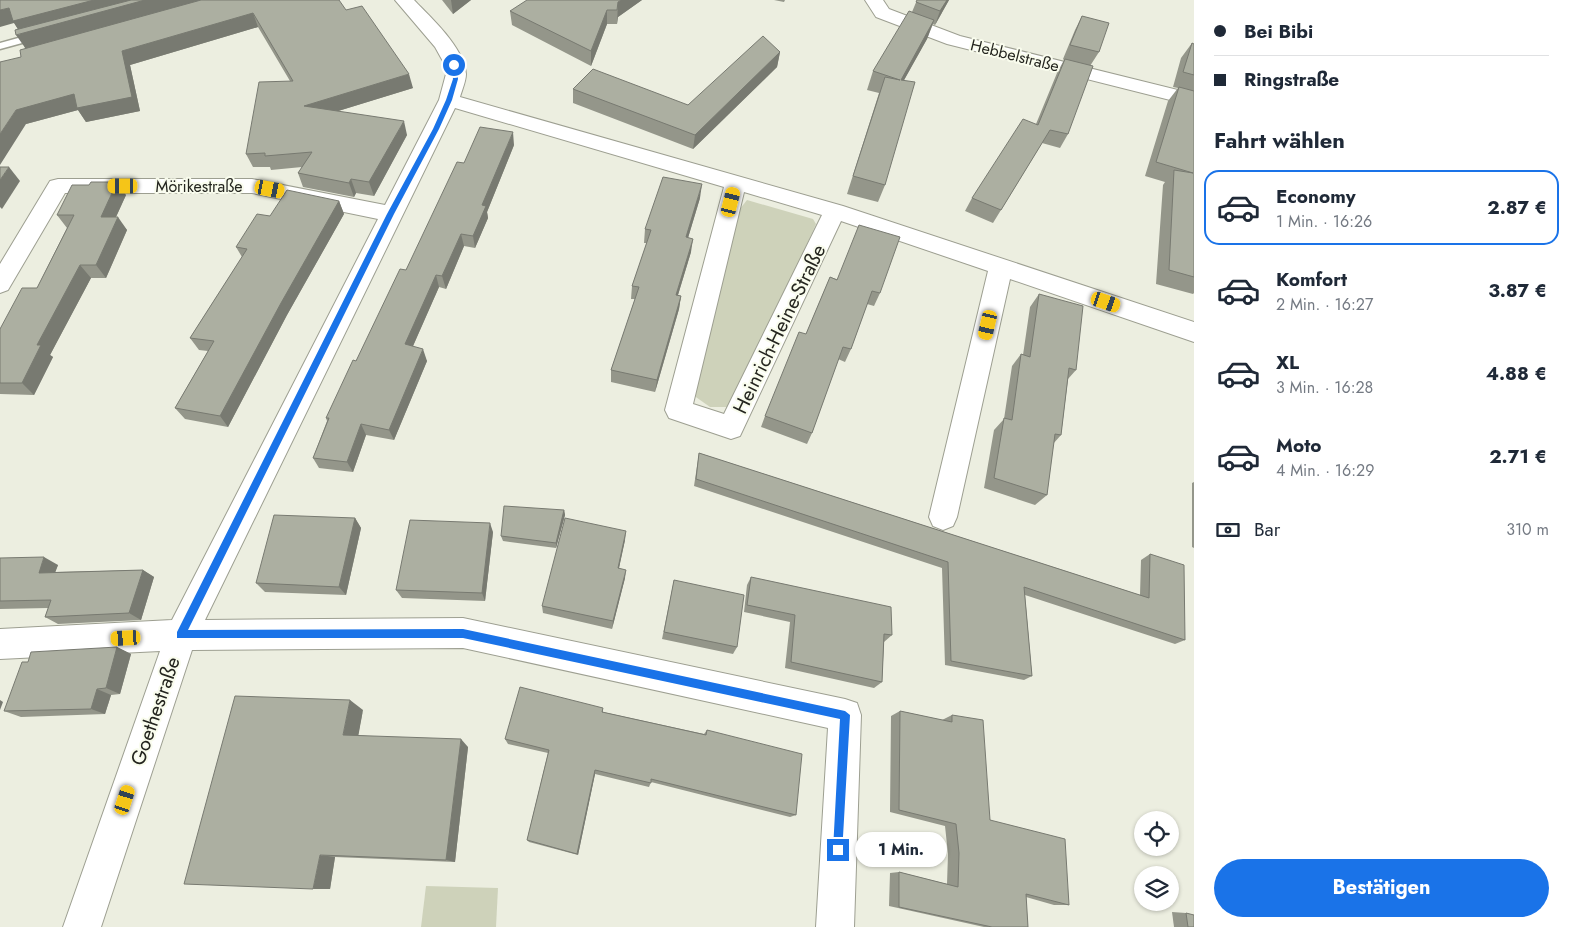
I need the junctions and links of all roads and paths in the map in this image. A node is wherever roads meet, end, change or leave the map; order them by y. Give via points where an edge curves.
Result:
1 (404, 0) edge
2 (874, 0) edge
3 (46, 34) edge
4 (0, 46) edge
5 (449, 100) junction
6 (1194, 100) edge
7 (736, 183) junction
8 (835, 211) junction
9 (390, 214) junction
10 (1001, 267) junction
11 (0, 284) edge
12 (1194, 332) edge
13 (943, 518) dead end
14 (181, 635) junction
15 (0, 644) edge
16 (82, 927) edge
17 (835, 927) edge

1 - 5 street, Goethestraße via 440,41 454,65 455,79
2 - 6 street, Hebbelstraße via 882,13 954,40
3 - 4 lane
5 - 7 street
5 - 9 street, Goethestraße
7 - 8 street
7 - 8 street, Heinrich-Heine-Straße via 678,410 731,428
8 - 10 street
9 - 11 street, Mörikestraße via 252,186 58,186
9 - 14 street, Goethestraße
10 - 12 street
10 - 13 street
14 - 15 street
14 - 16 street, Goethestraße
14 - 17 street via 463,633 845,715

